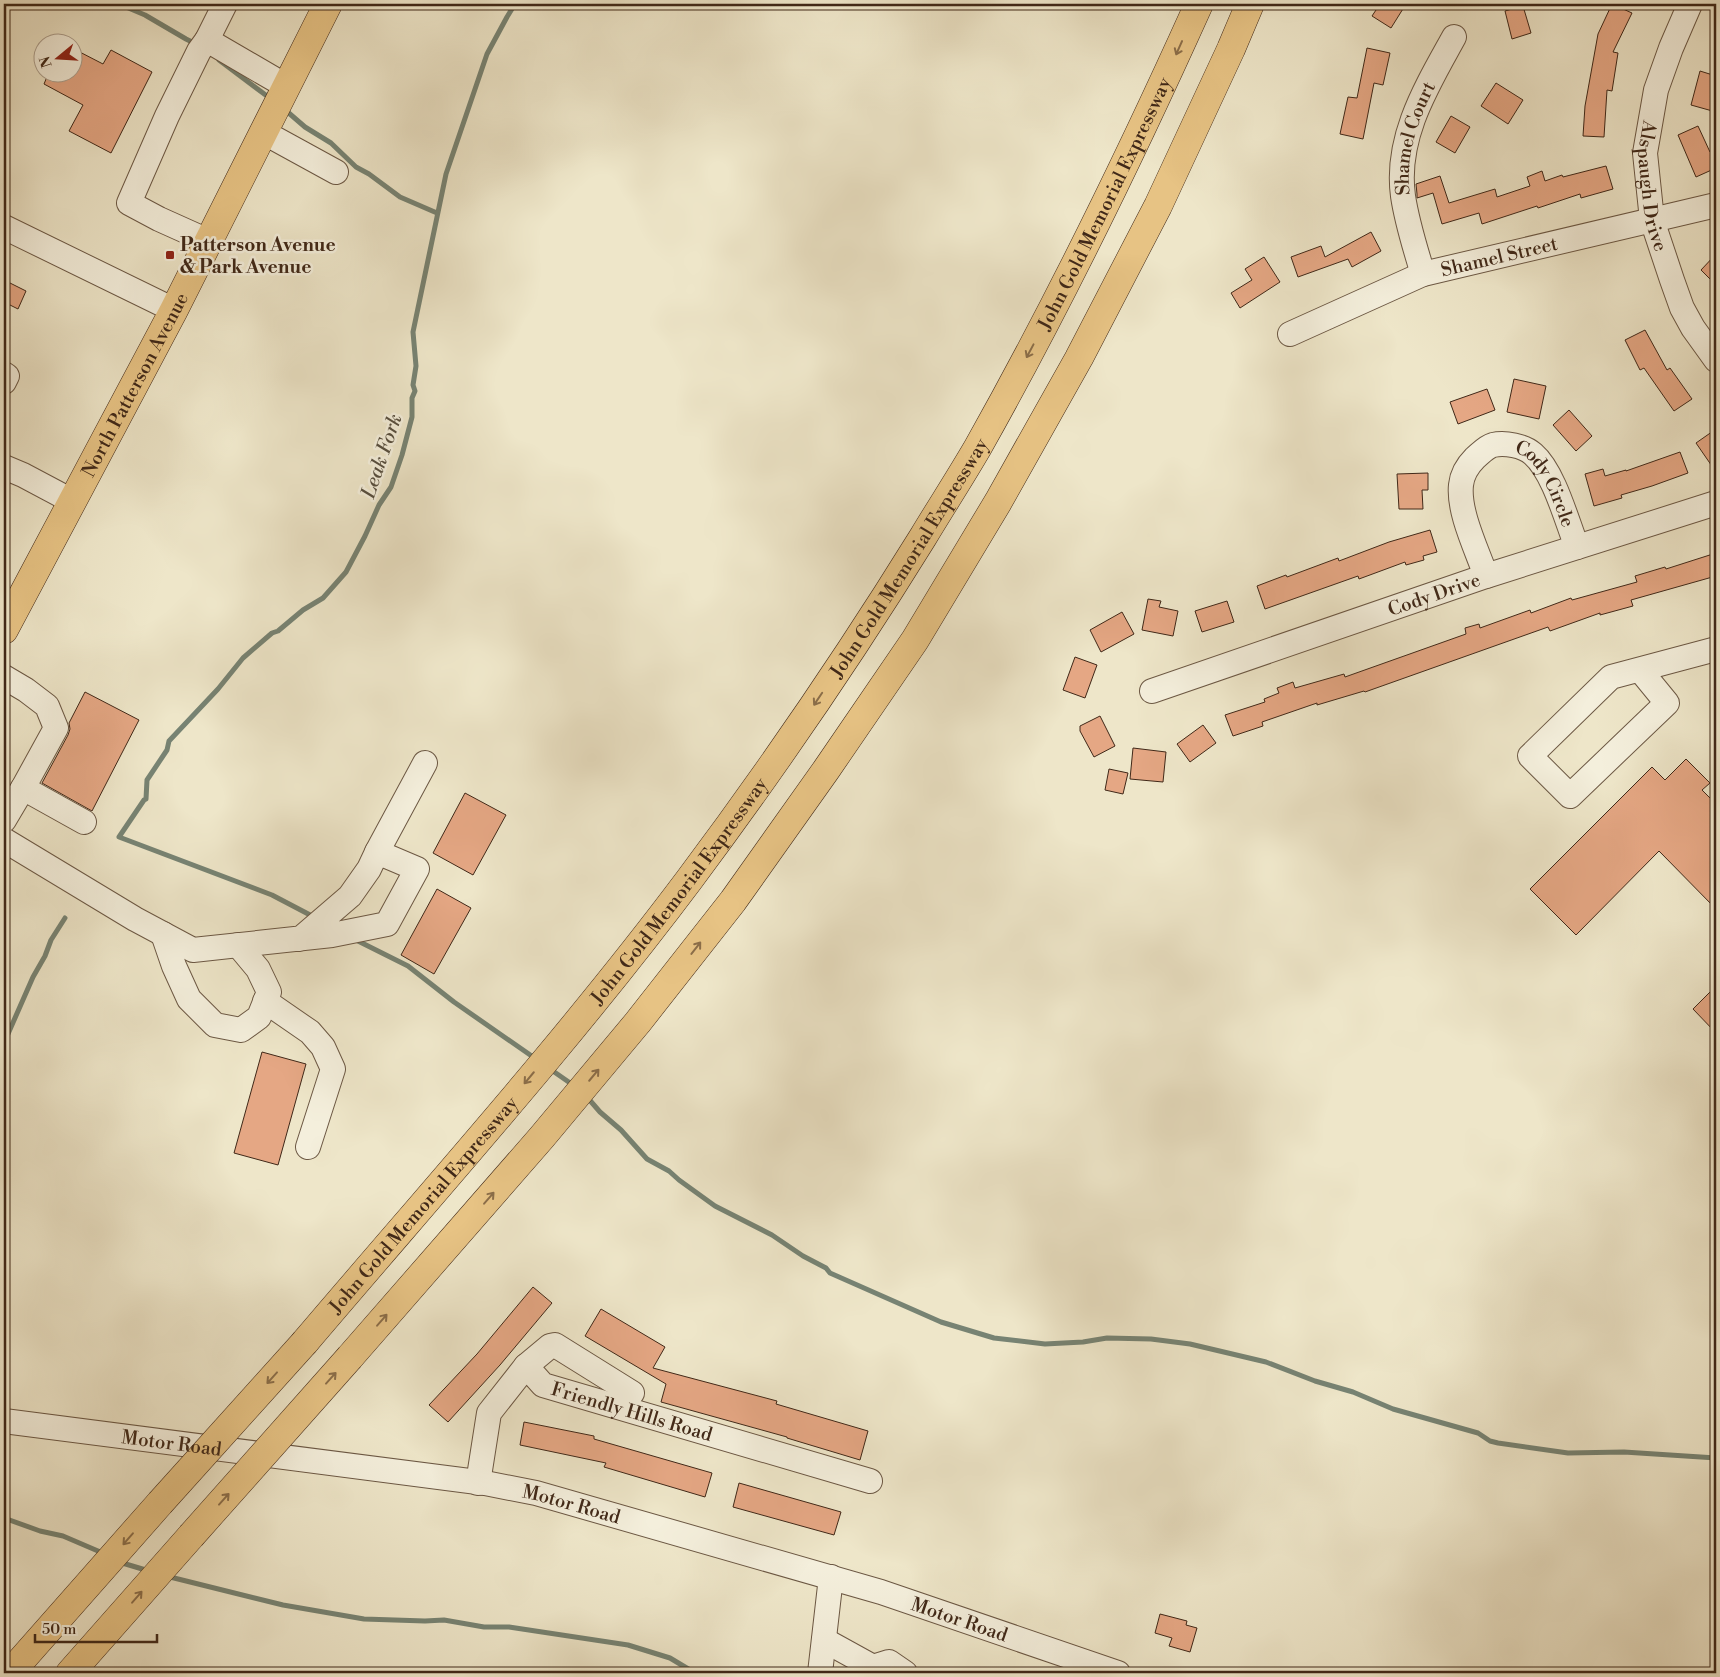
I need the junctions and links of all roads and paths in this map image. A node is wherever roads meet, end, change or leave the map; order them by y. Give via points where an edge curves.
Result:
1 (225, 4) edge
2 (328, 4) edge
3 (1199, 4) edge
4 (1250, 4) edge
5 (1690, 4) edge
6 (1454, 37) dead end
7 (207, 40) junction
8 (286, 86) junction
9 (263, 132) junction
10 (336, 172) dead end
11 (1716, 204) edge
12 (1652, 220) junction
13 (4, 227) edge
14 (208, 241) junction
15 (1423, 274) junction
16 (174, 310) junction
17 (1290, 334) dead end
18 (1716, 360) edge
19 (4, 374) edge
20 (4, 382) edge
21 (4, 467) edge
22 (72, 501) junction
23 (1716, 503) edge
24 (1576, 547) junction
25 (1486, 576) junction
26 (4, 630) edge
27 (1716, 649) edge
28 (1640, 670) junction
29 (4, 677) edge
30 (1152, 691) dead end
31 (425, 763) dead end
32 (23, 788) junction
33 (4, 820) edge
34 (84, 822) dead end
35 (4, 840) edge
36 (377, 852) junction
37 (163, 934) junction
38 (300, 938) junction
39 (238, 945) junction
40 (265, 1002) junction
41 (308, 1147) dead end
42 (526, 1366) junction
43 (632, 1393) dead end
44 (4, 1421) edge
45 (870, 1481) dead end
46 (478, 1483) junction
47 (831, 1578) junction
48 (824, 1640) junction
49 (10, 1673) edge
50 (70, 1673) edge
51 (820, 1673) edge
52 (905, 1673) edge
53 (1118, 1673) edge

1 - 7 street
2 - 8 main road, North Patterson Avenue
3 -> 49 main road, John Gold Memorial Expressway, bridge via 1140,134 1056,303 977,449 885,598 789,742 689,880 585,1013 305,1342
50 -> 4 main road, bridge via 542,1137 733,901 826,770 915,640 1079,358 1158,206
5 - 12 street, Alspaugh Drive via 1656,90 1652,112 1645,153
6 - 15 street, Shamel Court via 1412,120 1402,172 1410,231
7 - 8 street
7 - 14 street via 167,116 129,202
8 - 9 main road, North Patterson Avenue
9 - 10 street
9 - 14 main road, North Patterson Avenue
11 - 12 street, Shamel Street
12 - 15 street, Shamel Street
12 - 18 street, Alspaugh Drive via 1682,308 1692,328
13 - 16 street
14 - 16 main road, North Patterson Avenue
15 - 17 street, Shamel Street
16 - 22 main road, North Patterson Avenue
19 - 20 street via 7,376
21 - 22 street
22 - 26 main road, North Patterson Avenue
23 - 24 street, Cody Drive
24 - 25 street, Cody Drive
24 - 25 street, Cody Circle via 1553,484 1534,454 1503,444 1489,446 1472,461 1461,483 1466,518
25 - 30 street, Cody Drive
27 - 28 street
28 - 28 street via 1611,677 1530,756 1570,796 1667,703
29 - 32 street via 48,706 56,728
31 - 36 street
32 - 33 street
32 - 34 street
35 - 37 street
36 - 38 street via 350,896
36 - 38 street via 417,869 387,924
37 - 39 street via 193,950
37 - 40 street via 189,999 215,1025 241,1030 259,1017
38 - 39 street
39 - 40 street via 258,969 269,992
40 - 41 street via 310,1032 323,1047 333,1070
42 - 43 street via 555,1345
42 - 45 street, Friendly Hills Road via 545,1385
42 - 46 street via 489,1413
44 - 46 street, Motor Road
46 - 47 street, Motor Road via 536,1493
47 - 48 street
47 - 53 street, Motor Road
48 - 51 street
48 - 52 street via 873,1667 889,1662

